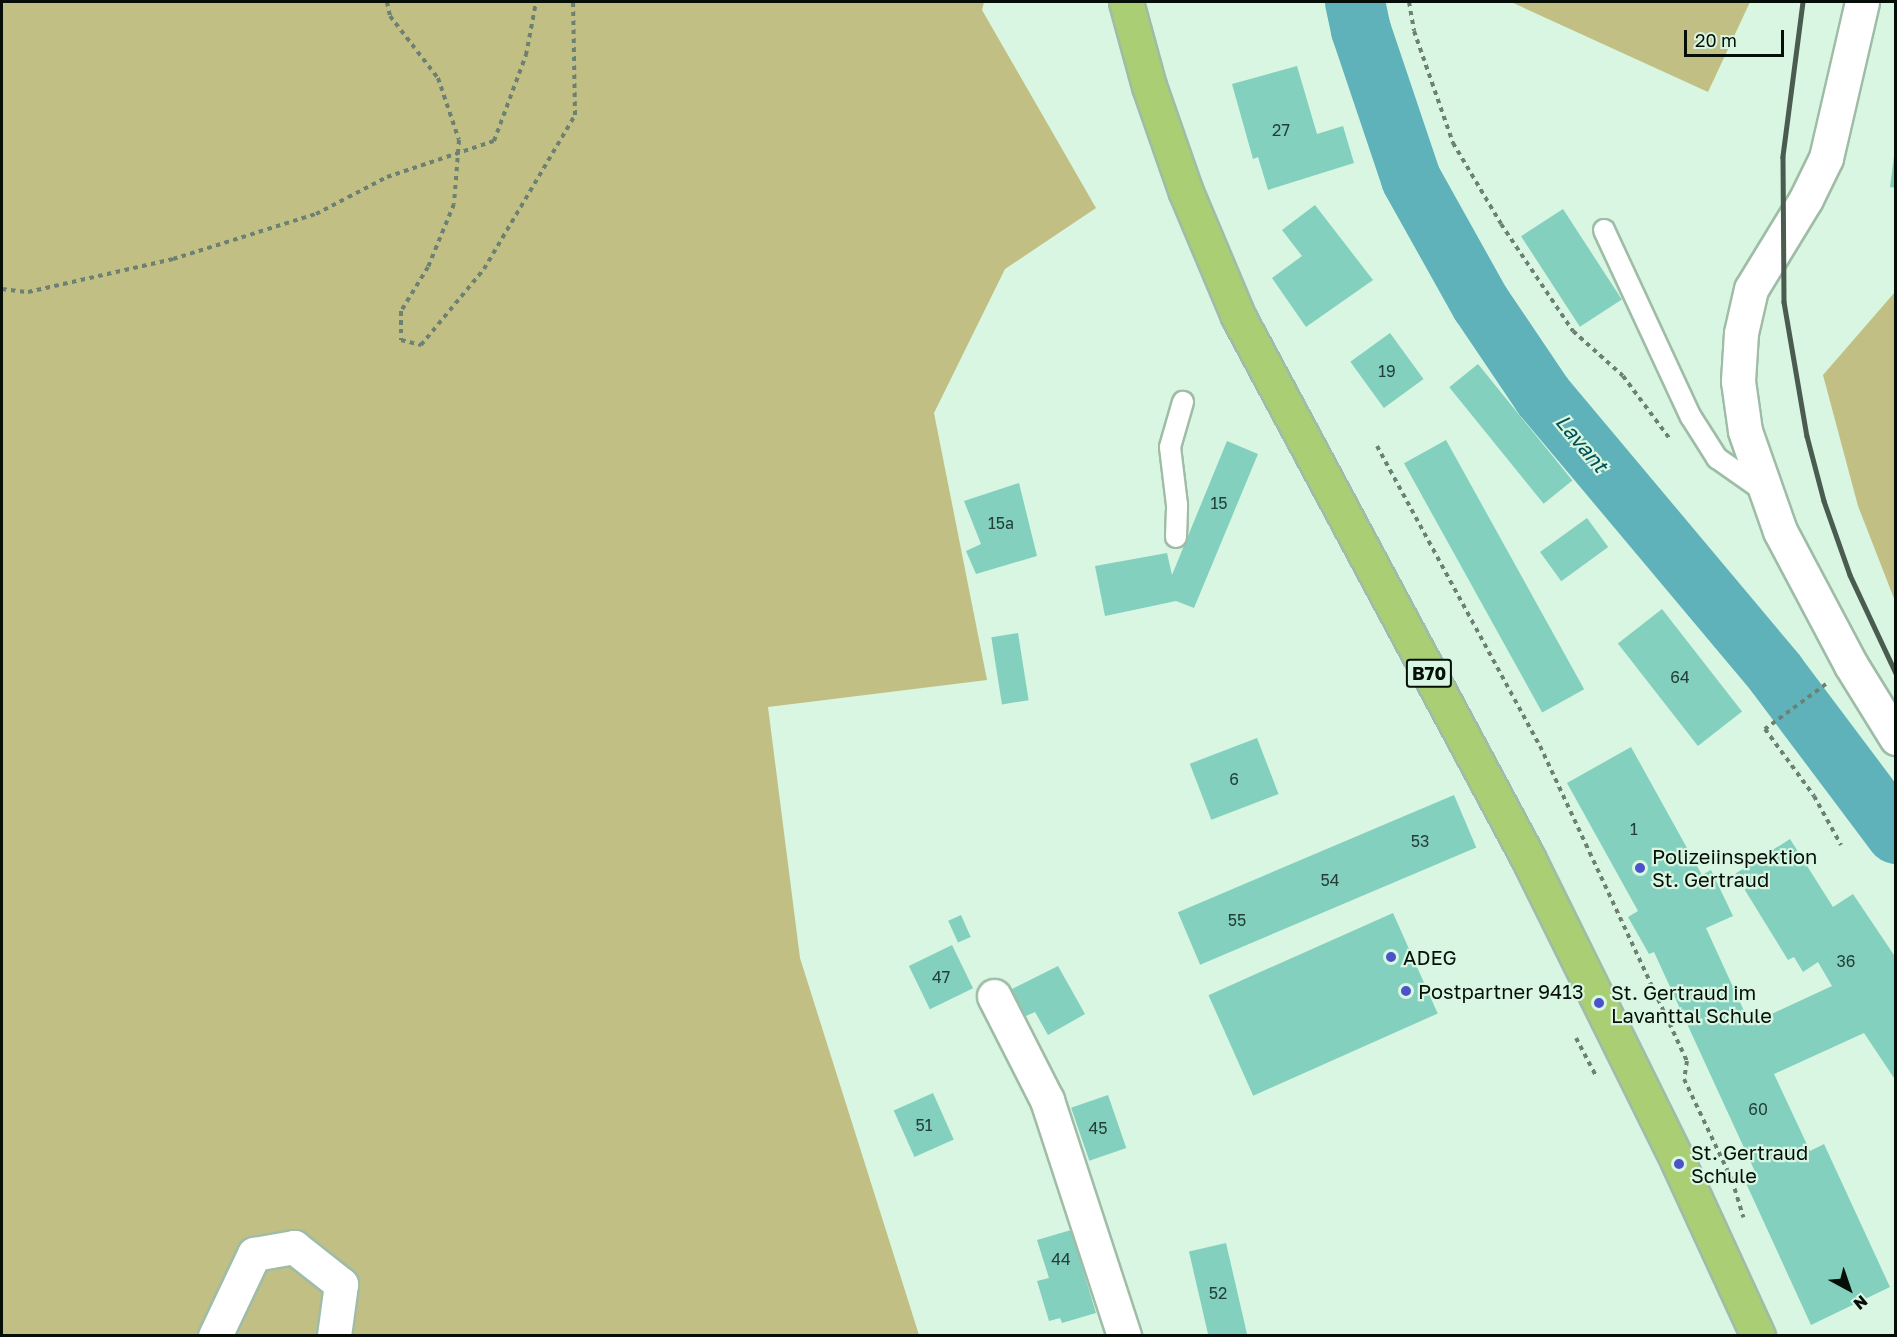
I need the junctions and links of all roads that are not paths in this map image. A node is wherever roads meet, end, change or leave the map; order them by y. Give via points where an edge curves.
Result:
1 (1126, 2) edge
2 (1862, 2) edge
3 (1604, 230) dead end
4 (1183, 402) dead end
5 (1764, 491) junction
6 (1176, 537) dead end
7 (1896, 738) edge
8 (994, 996) dead end
9 (1761, 1331) edge
10 (215, 1335) edge
11 (334, 1335) edge
12 (1124, 1335) edge

1 - 9 main road, B70 via 1186,192 1238,316 1528,858
2 - 5 street via 1826,158 1806,199 1751,289 1741,333 1738,381 1745,431
3 - 5 lane via 1691,417 1717,458
4 - 6 lane via 1170,447 1177,505
5 - 7 street via 1851,664
8 - 12 street via 1047,1100
10 - 11 street via 254,1254 294,1248 341,1284

